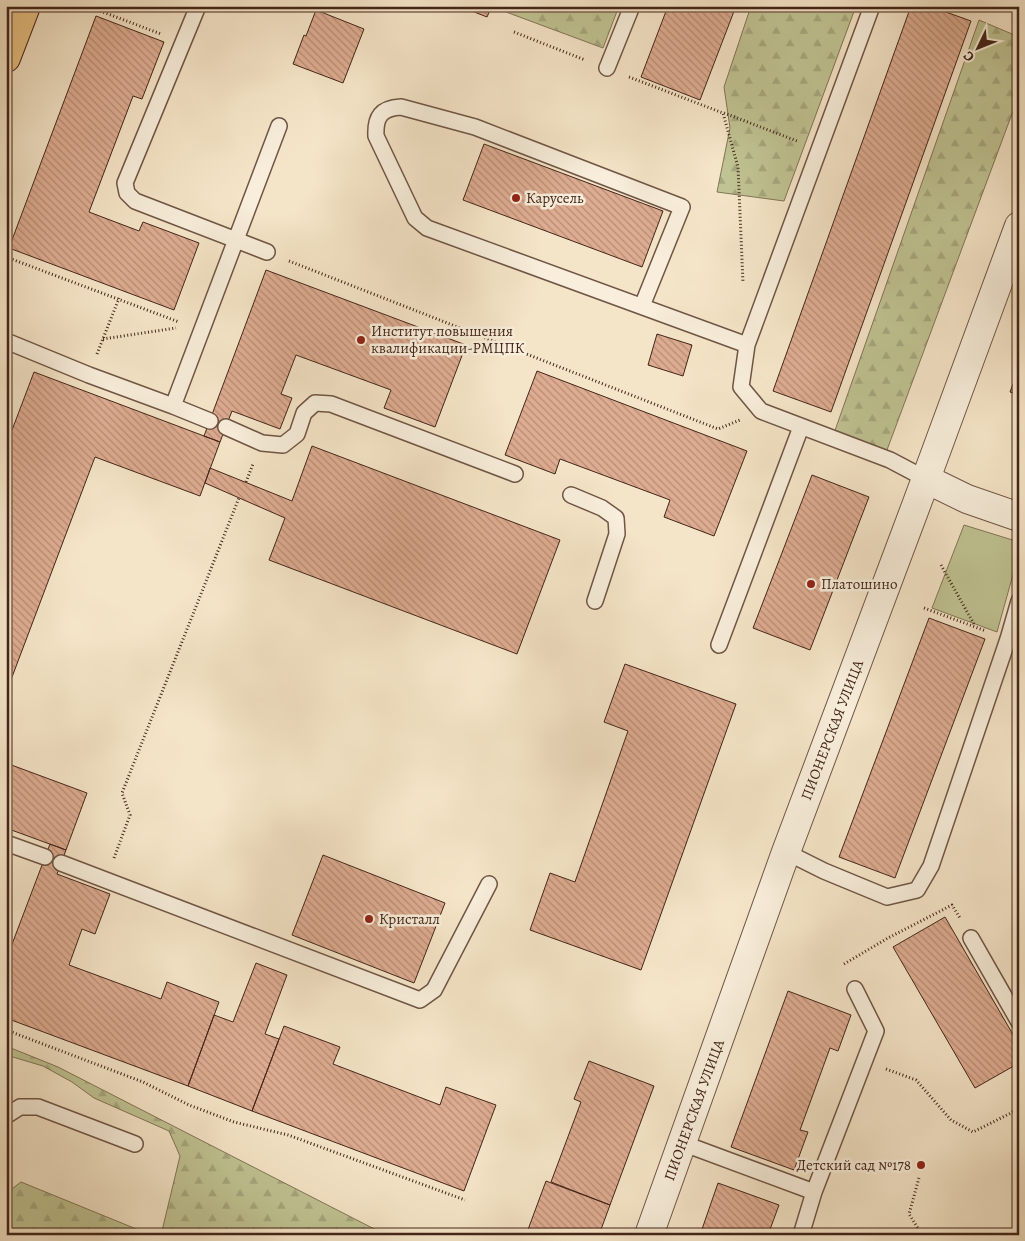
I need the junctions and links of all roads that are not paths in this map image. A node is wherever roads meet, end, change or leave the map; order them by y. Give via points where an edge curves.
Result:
1 (26, 6) edge
2 (198, 6) edge
3 (632, 6) edge
4 (872, 6) edge
5 (6, 58) edge
6 (607, 68) road end
7 (279, 126) dead end
8 (1019, 226) edge
9 (236, 240) junction
10 (267, 252) road end
11 (642, 306) junction
12 (6, 342) edge
13 (746, 345) junction
14 (173, 406) junction
15 (210, 421) dead end
16 (226, 427) dead end
17 (801, 427) junction
18 (515, 474) dead end
19 (926, 479) junction
20 (571, 495) dead end
21 (1019, 517) edge
22 (595, 601) dead end
23 (1019, 601) edge
24 (719, 645) dead end
25 (6, 843) edge
26 (786, 852) junction
27 (45, 857) dead end
28 (61, 863) dead end
29 (489, 884) dead end
30 (971, 938) road end
31 (855, 989) dead end
32 (1019, 1022) edge
33 (6, 1116) edge
34 (682, 1143) junction
35 (136, 1144) dead end
36 (814, 1192) junction
37 (649, 1235) edge
38 (801, 1235) edge

1 - 5 main road
2 - 9 lane via 125,183 127,193 135,201
3 - 6 lane
4 - 13 lane
7 - 9 lane
8 - 19 street, ПИОНЕРСКАЯ УЛИЦА
9 - 10 lane
9 - 14 lane via 197,326
11 - 11 lane via 427,228 415,218 376,136 376,124 382,114 390,108 401,107 475,127 682,207
11 - 13 lane
12 - 14 lane
13 - 17 lane via 741,387 761,411
14 - 15 lane
16 - 18 lane via 262,443 283,445 297,434 304,412 315,403 331,404
17 - 19 lane via 890,460
17 - 24 lane
19 - 21 street via 967,499
19 - 26 street, ПИОНЕРСКАЯ УЛИЦА
20 - 22 lane via 602,508 616,518 617,534
23 - 26 lane via 994,694 931,866 917,890 887,897
25 - 27 lane
26 - 34 street, ПИОНЕРСКАЯ УЛИЦА
28 - 29 lane via 420,1000 434,990
30 - 32 lane
31 - 36 lane via 876,1031
33 - 35 lane via 20,1107 38,1107
34 - 36 lane
34 - 37 street, ПИОНЕРСКАЯ УЛИЦА
36 - 38 lane

